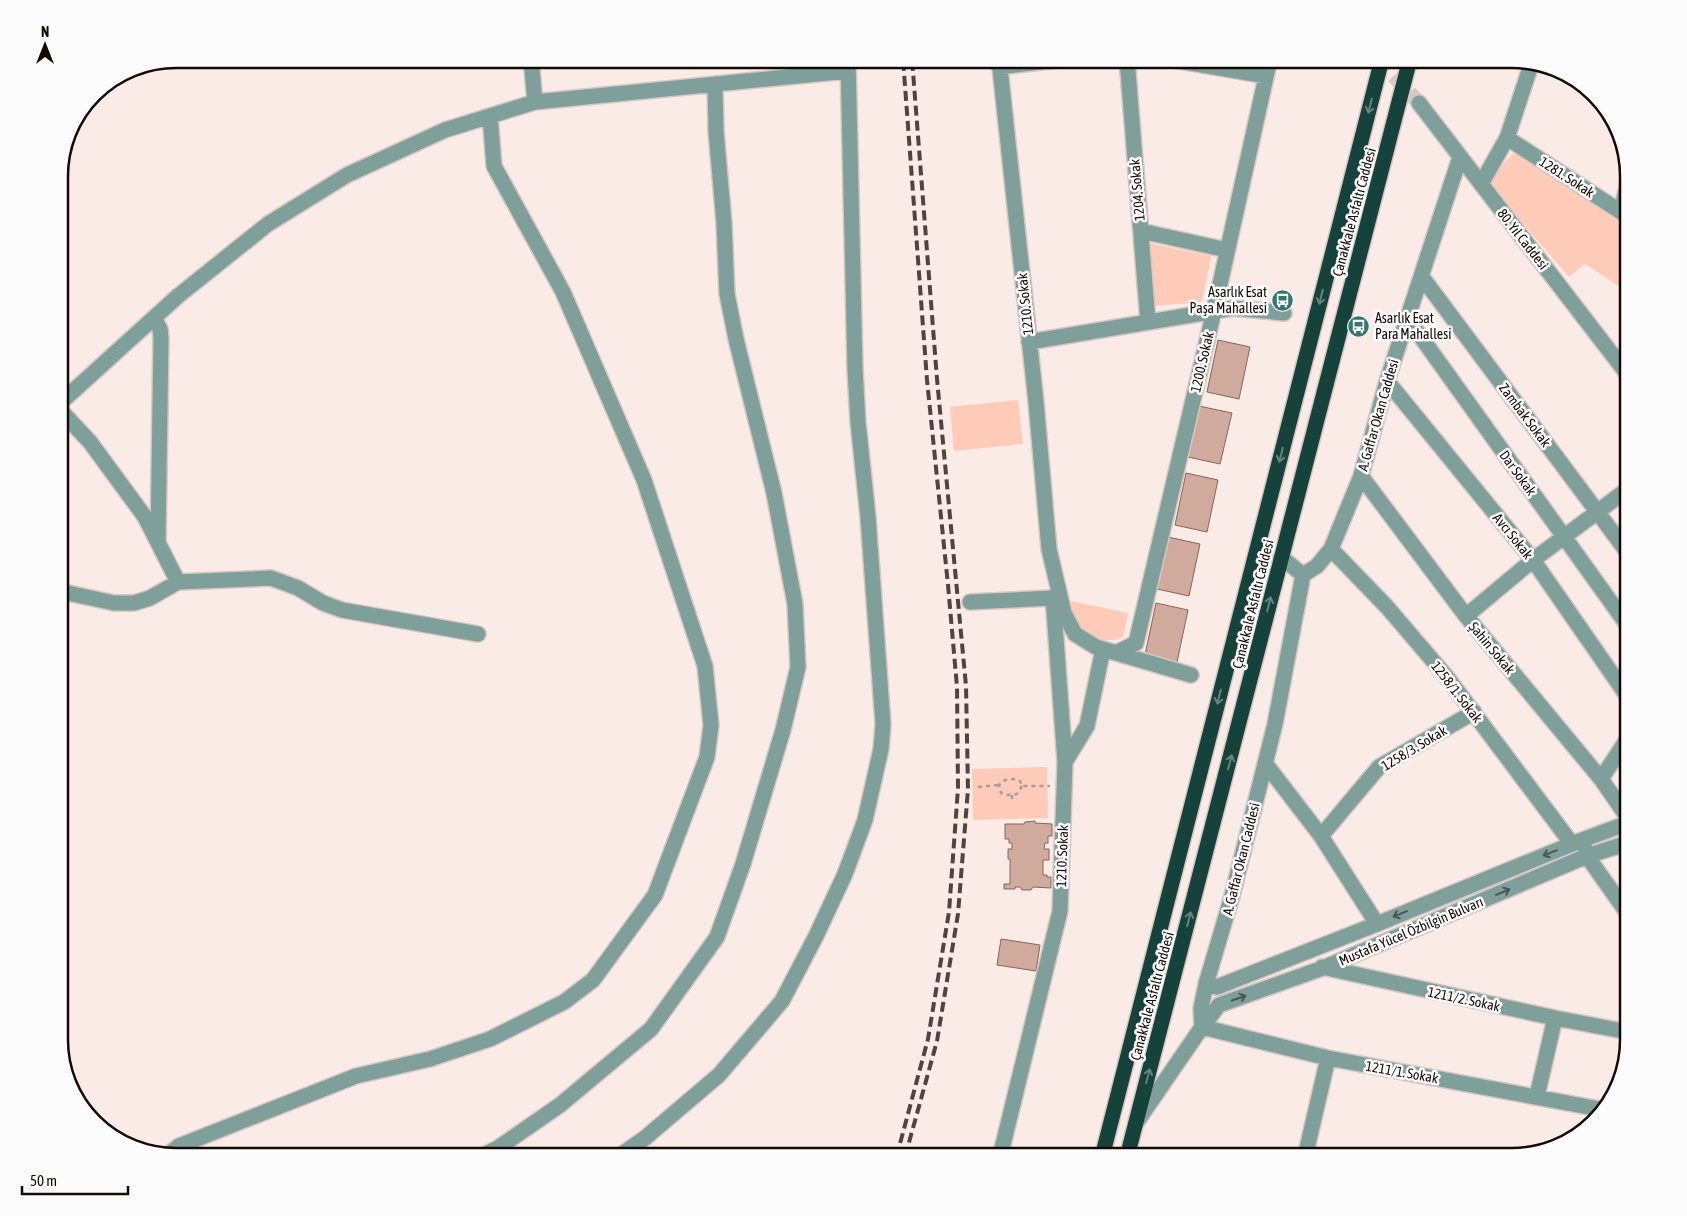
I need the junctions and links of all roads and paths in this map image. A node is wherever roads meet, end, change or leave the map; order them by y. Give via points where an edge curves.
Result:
1 (532, 68) edge
2 (827, 68) edge
3 (848, 68) edge
4 (1000, 68) edge
5 (1128, 68) edge
6 (1219, 68) edge
7 (1268, 68) edge
8 (1380, 68) edge
9 (1408, 68) edge
10 (1529, 69) edge
11 (1266, 76) junction
12 (715, 84) junction
13 (535, 102) junction
14 (1419, 103) tunnel mouth
15 (490, 116) junction
16 (1507, 138) junction
17 (1460, 157) junction
18 (1481, 184) junction
19 (1620, 211) edge
20 (1141, 231) junction
21 (1227, 250) junction
22 (1422, 277) junction
23 (1214, 311) junction
24 (1284, 313) dead end
25 (154, 318) junction
26 (1408, 319) junction
27 (1148, 322) junction
28 (1029, 342) junction
29 (1620, 365) edge
30 (1387, 381) junction
31 (68, 396) edge
32 (68, 419) edge
33 (1361, 476) junction
34 (1620, 495) edge
35 (1598, 513) junction
36 (1563, 537) junction
37 (158, 542) junction
38 (1620, 542) edge
39 (1049, 548) junction
40 (1331, 549) junction
41 (1281, 557) junction
42 (1533, 560) junction
43 (1303, 575) junction
44 (178, 582) junction
45 (68, 593) edge
46 (1053, 598) junction
47 (970, 602) dead end
48 (1620, 615) edge
49 (1466, 616) junction
50 (478, 634) dead end
51 (1109, 651) junction
52 (1192, 675) dead end
53 (1620, 685) edge
54 (1474, 712) junction
55 (1620, 750) edge
56 (1065, 762) junction
57 (1265, 763) junction
58 (1011, 774) dead end
59 (1011, 779) junction
60 (1600, 779) junction
61 (999, 785) junction
62 (1022, 786) junction
63 (1064, 786) junction
64 (978, 787) dead end
65 (1012, 795) junction
66 (1012, 803) dead end
67 (1620, 807) edge
68 (1620, 826) edge
69 (1321, 836) junction
70 (1577, 842) junction
71 (1620, 845) edge
72 (1586, 856) junction
73 (1620, 903) edge
74 (1377, 924) junction
75 (1307, 952) junction
76 (1322, 968) junction
77 (1211, 985) junction
78 (1219, 1005) junction
79 (1555, 1018) junction
80 (1202, 1027) junction
81 (1620, 1030) edge
82 (1328, 1058) junction
83 (1537, 1096) junction
84 (1596, 1108) edge
85 (1135, 1125) junction
86 (177, 1148) edge
87 (498, 1148) edge
88 (631, 1148) edge
89 (1002, 1148) edge
90 (1104, 1148) edge
91 (1129, 1148) edge
92 (1307, 1148) edge

1 - 13 street
2 - 12 street
3 - 88 street via 855,369 883,724 882,749 865,820 845,874 782,1001 719,1075
4 - 28 street, 1210. Sokak
5 - 20 street, 1204. Sokak
6 - 11 street
7 - 11 street, 1200. Sokak
8 -> 90 highway, Çanakkale Asfaltı Caddesi
9 - 41 highway, Çanakkale Asfaltı Caddesi
10 - 16 street
11 - 21 street, 1200. Sokak
12 - 13 street
12 - 87 street via 727,294 774,493 796,604 798,667 743,864 717,936 652,1029 560,1105
13 - 15 street
14 - 17 street, 80. Yıl Caddesi
15 - 25 street via 445,130 347,175 268,224
15 - 86 street via 494,166 563,292 644,480 704,666 711,725 707,758 655,895 593,980 564,1002 490,1039 356,1076
16 - 18 street
16 - 19 street, 1281. Sokak
17 - 18 street, 80. Yıl Caddesi
17 - 22 street, A. Gaffar Okan Caddesi
18 - 29 street, 80. Yıl Caddesi
20 - 21 street
20 - 27 street, 1204. Sokak
21 - 23 street, 1200. Sokak
22 - 26 street, A. Gaffar Okan Caddesi
22 - 35 street, Zambak Sokak
23 - 24 street via 1233,308
23 - 27 street
23 - 51 street, 1200. Sokak via 1136,643
25 - 31 street
25 - 37 street via 161,338
26 - 30 street, A. Gaffar Okan Caddesi
26 - 36 street, Dar Sokak
27 - 28 street
28 - 39 street, 1210. Sokak
30 - 33 street, A. Gaffar Okan Caddesi
30 - 42 street, Avcı Sokak
32 - 37 street via 90,442 145,517
33 - 40 street, A. Gaffar Okan Caddesi
33 - 49 street, Şahin Sokak
34 - 35 street
35 - 36 street
35 - 38 street, Zambak Sokak
36 - 42 street
36 - 48 street, Dar Sokak
37 - 44 street
39 - 46 street, 1210. Sokak
39 - 51 street, 1210. Sokak via 1064,613 1075,634
40 - 43 street, A. Gaffar Okan Caddesi via 1317,566
40 - 54 street, 1258/1. Sokak via 1387,607
41 - 43 street
85 -> 41 highway, Çanakkale Asfaltı Caddesi
42 - 49 street
42 - 53 street, Avcı Sokak
43 - 57 street, A. Gaffar Okan Caddesi
44 - 45 street via 134,603 114,604
44 - 50 street via 271,578 342,610
46 - 47 street
46 - 56 street, 1210. Sokak
49 - 60 street, Şahin Sokak
51 - 52 street, 1210. Sokak
51 - 56 street via 1087,726
54 - 69 street, 1258/3. Sokak via 1379,767
54 - 70 street, 1258/1. Sokak
55 - 60 street
56 - 63 street, 1210. Sokak
57 - 69 street
57 - 77 street, A. Gaffar Okan Caddesi
58 - 59 path
59 - 61 path
59 - 62 path via 1020,781
60 - 67 street, Şahin Sokak
61 - 64 path
61 - 65 path via 1001,793
62 - 63 path
62 - 65 path via 1017,794
63 - 89 street, 1210. Sokak via 1060,911
65 - 66 path
68 - 70 street, Mustafa Yücel Özbilgin Bulvarı
69 - 74 street
70 - 72 street
70 -> 74 street, Mustafa Yücel Özbilgin Bulvarı
71 - 72 street, Mustafa Yücel Özbilgin Bulvarı
72 - 73 street
76 -> 72 street, Mustafa Yücel Özbilgin Bulvarı
74 - 75 street, Mustafa Yücel Özbilgin Bulvarı
75 - 76 street
75 - 77 street, Mustafa Yücel Özbilgin Bulvarı
78 -> 76 street, Mustafa Yücel Özbilgin Bulvarı
76 - 79 street, 1211/2. Sokak
77 - 78 street
77 - 80 street, A. Gaffar Okan Caddesi via 1202,1008
78 - 80 street
79 - 81 street, 1211/2. Sokak
79 - 83 street
80 - 82 street, 1211/1. Sokak
80 - 85 street
82 - 83 street, 1211/1. Sokak
82 - 92 street
83 - 84 street, 1211/1. Sokak
85 - 91 highway, Çanakkale Asfaltı Caddesi

